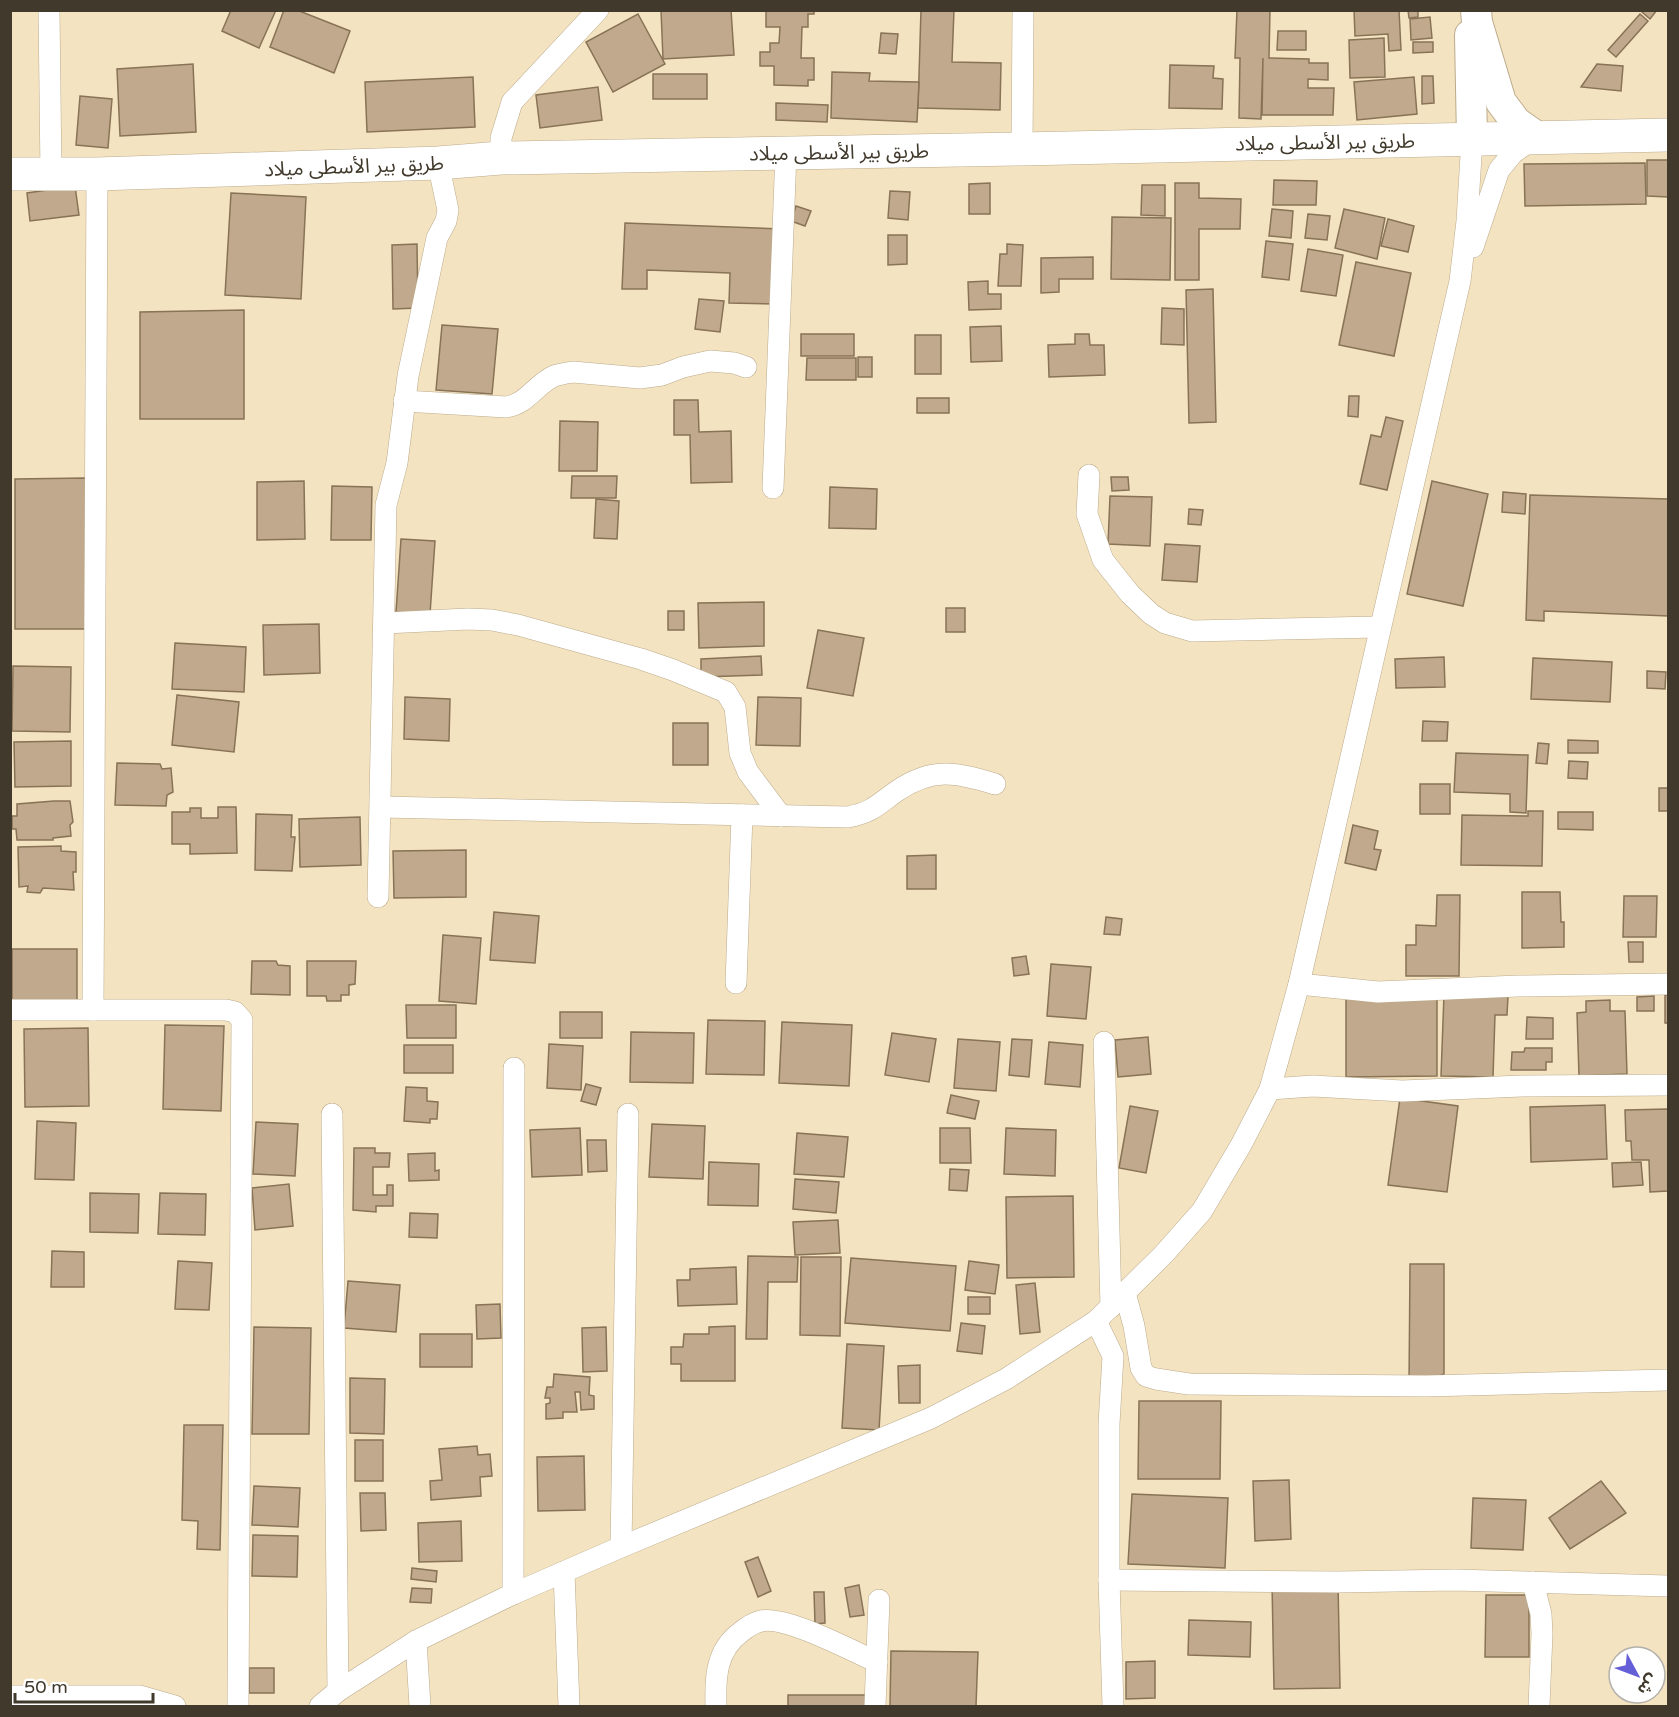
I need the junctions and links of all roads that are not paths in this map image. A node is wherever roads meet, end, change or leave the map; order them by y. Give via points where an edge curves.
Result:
1 (49, 10) edge
2 (598, 10) edge
3 (1023, 10) edge
4 (1477, 16) edge
5 (1668, 135) edge
6 (1536, 136) junction
7 (1473, 139) junction
8 (1022, 149) junction
9 (786, 153) junction
10 (501, 158) junction
11 (438, 163) junction
12 (51, 174) junction
13 (97, 174) junction
14 (11, 181) edge
15 (1460, 281) junction
16 (746, 367) dead end
17 (405, 401) junction
18 (1089, 475) dead end
19 (773, 488) dead end
20 (384, 623) junction
21 (1379, 627) junction
22 (994, 784) dead end
23 (381, 807) junction
24 (742, 815) junction
25 (781, 816) junction
26 (378, 897) dead end
27 (736, 982) dead end
28 (1299, 984) junction
29 (1668, 984) edge
30 (10, 1010) edge
31 (93, 1010) junction
32 (1104, 1042) dead end
33 (514, 1068) dead end
34 (1668, 1085) edge
35 (1270, 1089) junction
36 (332, 1114) dead end
37 (628, 1114) dead end
38 (1111, 1307) junction
39 (1668, 1380) edge
40 (621, 1547) junction
41 (564, 1572) junction
42 (1109, 1580) junction
43 (1533, 1582) junction
44 (1668, 1586) edge
45 (513, 1594) junction
46 (879, 1600) dead end
47 (416, 1641) junction
48 (877, 1662) junction
49 (338, 1691) junction
50 (10, 1696) edge
51 (175, 1707) edge
52 (238, 1707) edge
53 (320, 1707) edge
54 (420, 1707) edge
55 (569, 1707) edge
56 (716, 1707) edge
57 (875, 1707) edge
58 (1113, 1707) edge
59 (1539, 1707) edge

1 - 12 street
2 - 10 street via 512,102 501,138
3 - 8 street
4 - 6 main road via 1500,102 1516,122
4 - 7 main road via 1470,33
5 - 6 main road, طريق بير الأسطى ميلاد
6 - 7 main road, طريق بير الأسطى ميلاد
6 - 15 street via 1513,153 1499,170
7 - 8 main road, طريق بير الأسطى ميلاد
7 - 15 street
8 - 9 main road, طريق بير الأسطى ميلاد
9 - 10 main road, طريق بير الأسطى ميلاد
9 - 19 street
10 - 11 main road, طريق بير الأسطى ميلاد
11 - 13 main road, طريق بير الأسطى ميلاد
11 - 17 street via 448,210 437,238
12 - 13 main road, طريق بير الأسطى ميلاد
12 - 14 main road, طريق بير الأسطى ميلاد
13 - 31 street
15 - 21 street
16 - 17 street via 710,361 652,378 560,374 526,400 506,407
17 - 20 street via 397,463 386,505
18 - 21 street via 1087,514 1103,560 1130,594 1165,623 1192,631
20 - 23 street
20 - 25 street via 492,620 641,659 726,693 735,707 740,753 748,772
21 - 28 street
22 - 25 street via 948,772 933,774 899,790 866,813 848,817
23 - 24 street
23 - 26 street
24 - 25 street
24 - 27 street
28 - 29 street via 1378,992
28 - 35 street
30 - 31 street
31 - 52 street via 226,1010 235,1012 242,1020
32 - 38 street
33 - 45 street
34 - 35 street via 1402,1091 1313,1086
35 - 38 street via 1202,1211
36 - 49 street
37 - 40 street
38 - 39 street via 1134,1326 1146,1376 1189,1384 1409,1386
38 - 40 street via 1006,1379 931,1418
38 - 42 street
40 - 41 street
41 - 45 street
41 - 55 street
42 - 43 street
42 - 58 street
43 - 44 street
43 - 59 street via 1542,1634
45 - 47 street
46 - 48 street
47 - 49 street
47 - 54 street
48 - 56 street via 781,1621 762,1620 730,1640 722,1653
48 - 57 street
49 - 53 street
50 - 51 street via 140,1696

